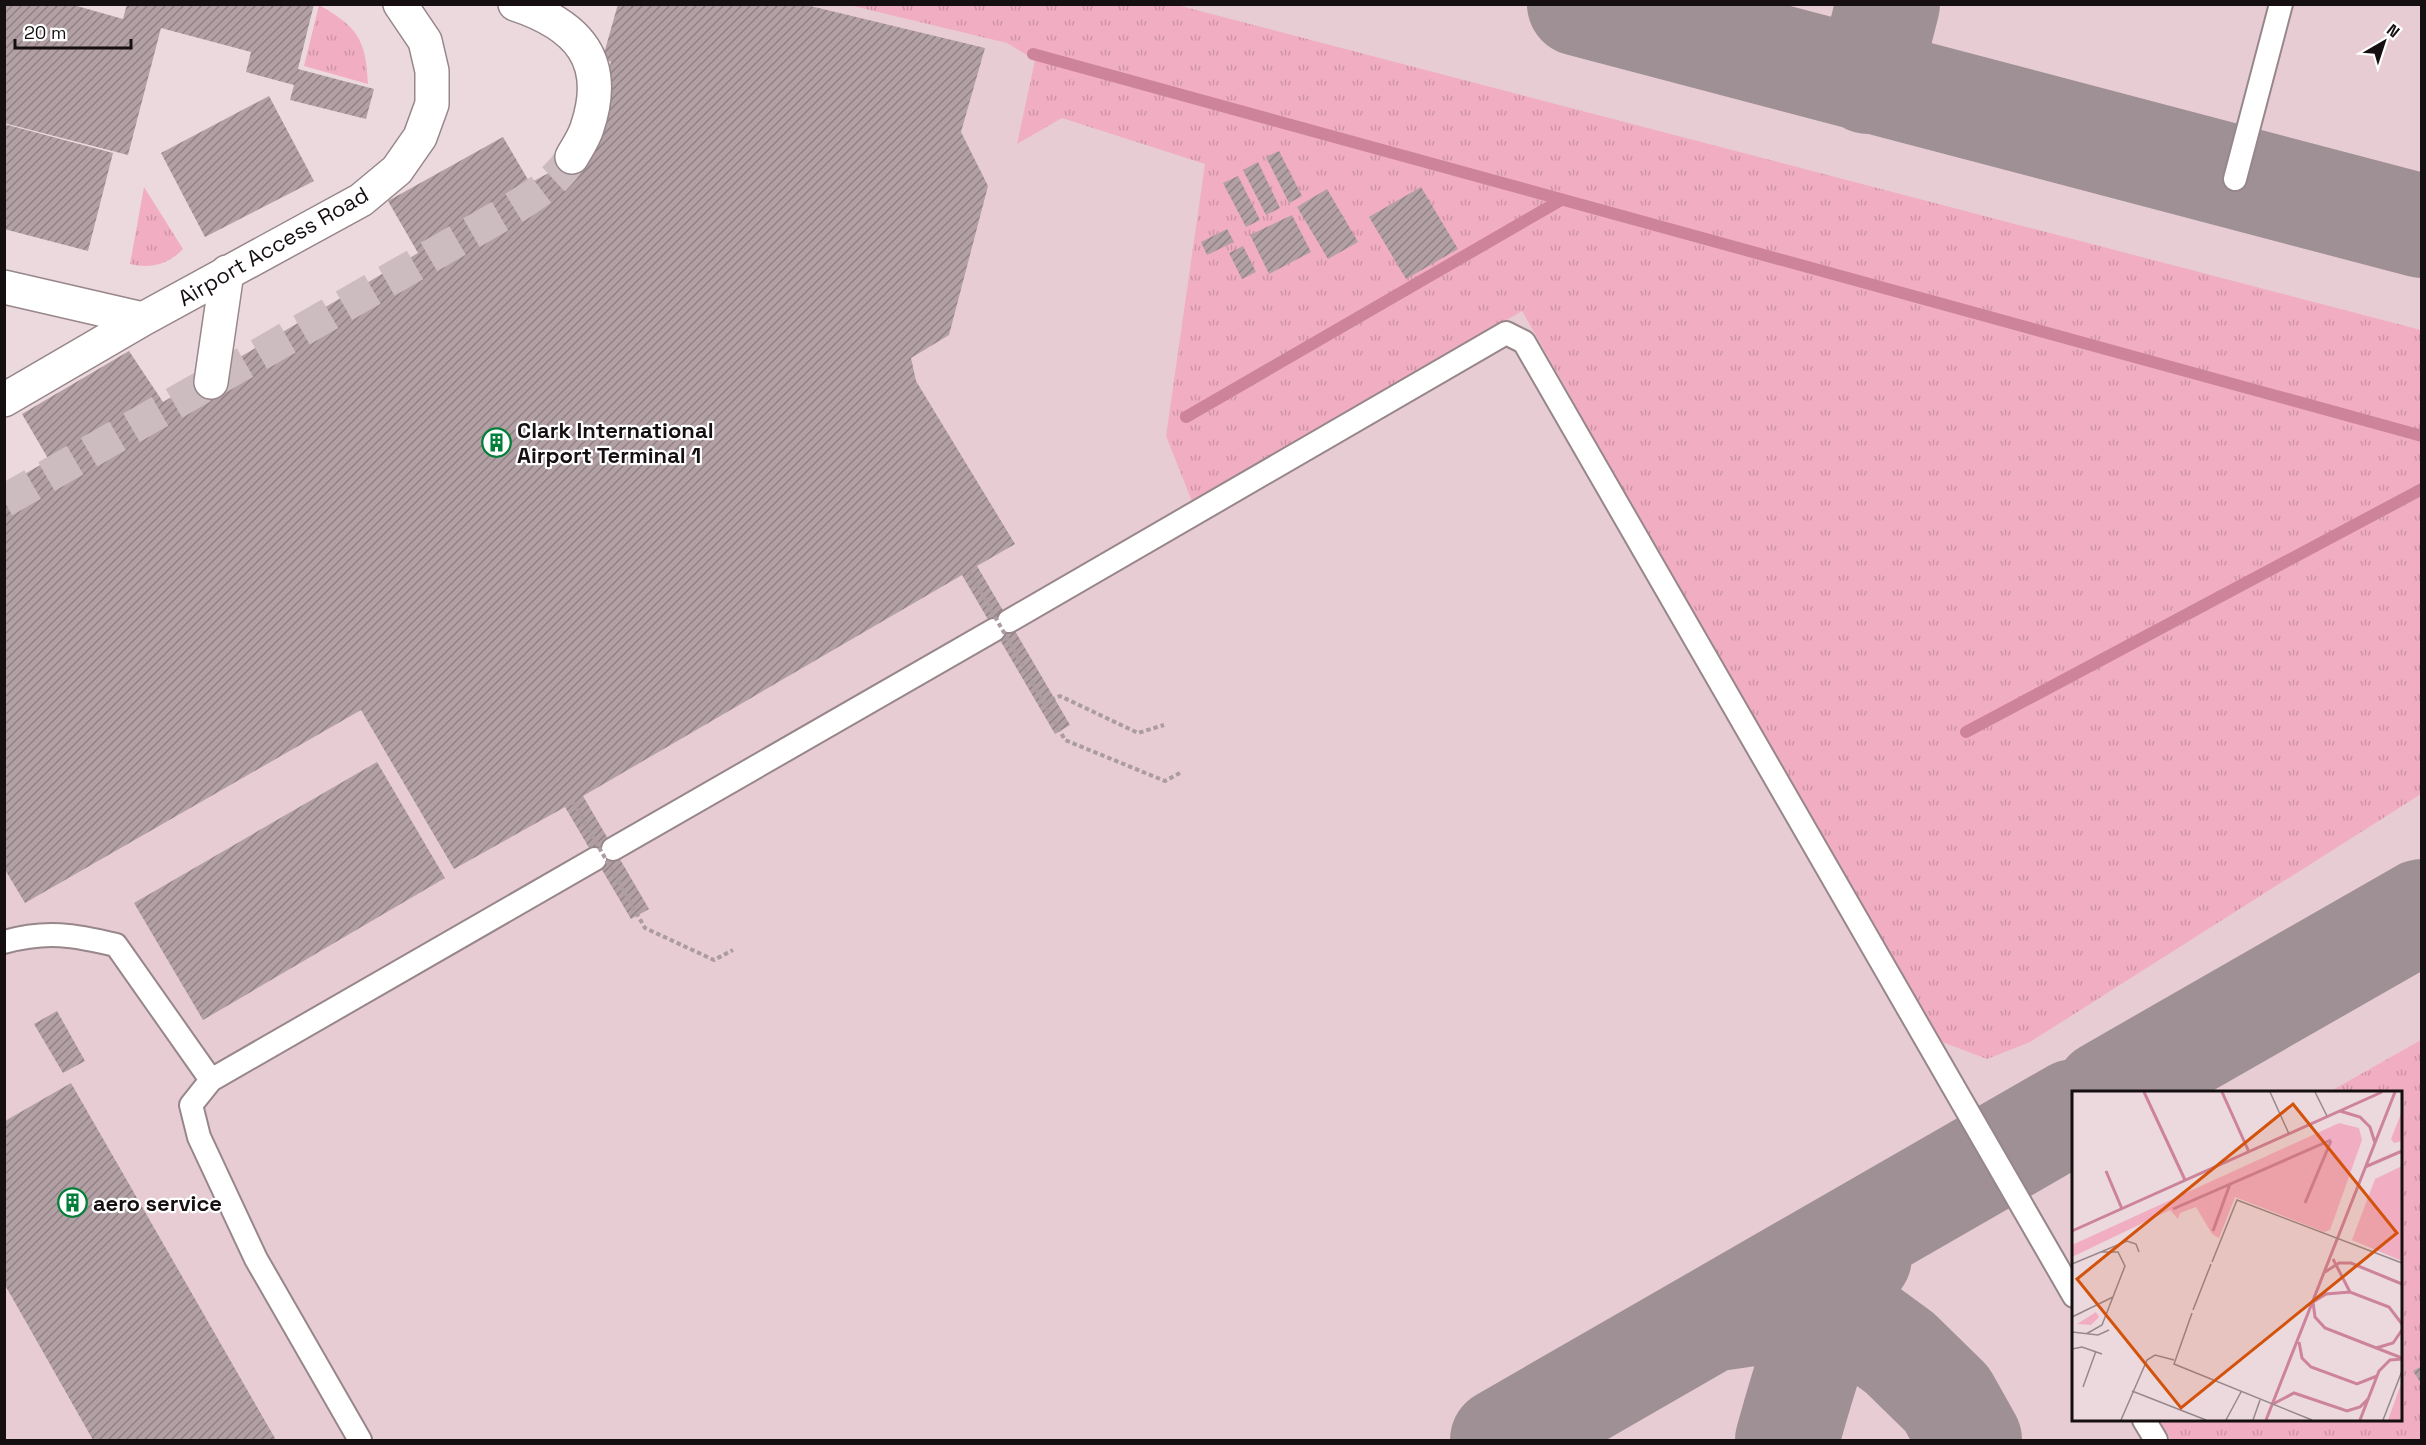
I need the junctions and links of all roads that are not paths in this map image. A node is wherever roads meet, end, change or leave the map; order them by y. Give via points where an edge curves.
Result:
1 (400, 4) edge
2 (515, 4) edge
3 (2281, 4) edge
4 (572, 157) tunnel mouth
5 (2235, 178) dead end
6 (227, 272) junction
7 (4, 287) edge
8 (143, 319) junction
9 (211, 382) dead end
10 (4, 400) edge
11 (4, 942) edge
12 (211, 1080) junction
13 (2072, 1294) edge
14 (2145, 1421) edge
15 (360, 1440) edge
16 (2156, 1440) edge

1 - 6 street, Airport Access Road via 425,41 432,71 432,104 420,137 397,170 361,200
2 - 4 street via 549,16 574,35 590,60 596,89 587,130
3 - 5 lane
6 - 8 street, Airport Access Road
6 - 9 street
7 - 8 street
8 - 10 street, Airport Access Road
11 - 12 lane via 30,935 74,935 116,945
12 - 13 lane via 1506,333 1524,342
12 - 15 lane via 191,1105 199,1137 256,1259
14 - 16 lane

